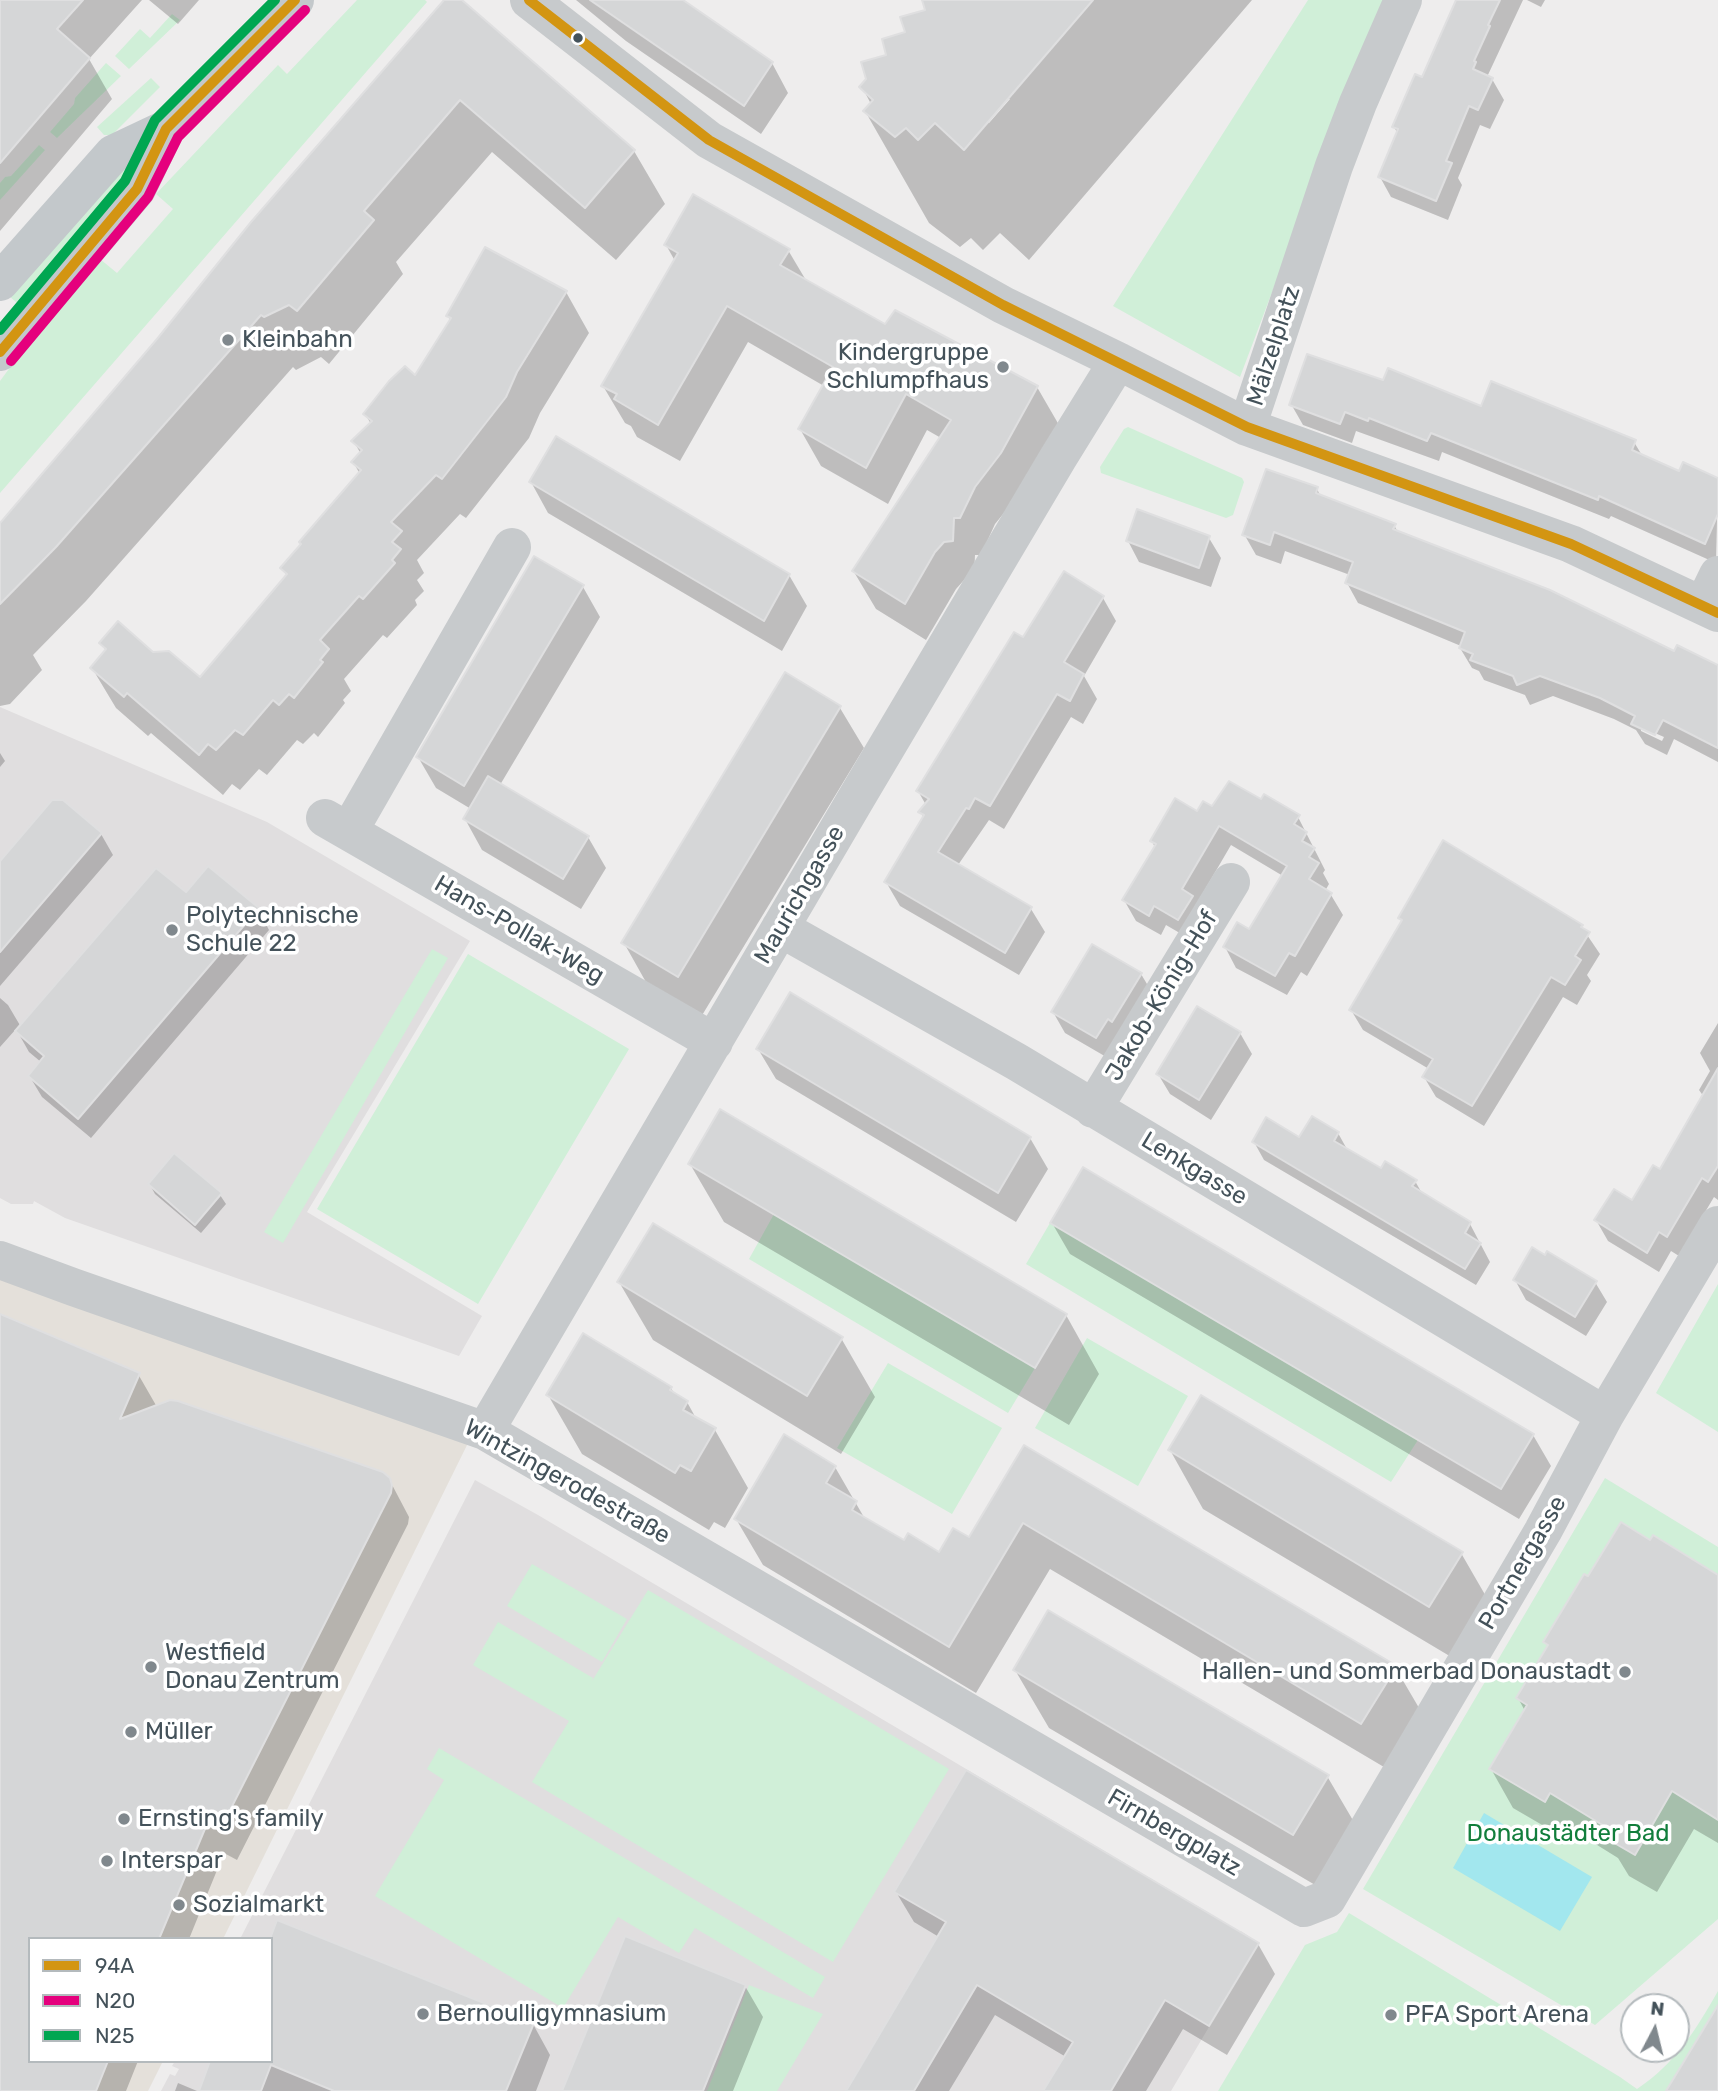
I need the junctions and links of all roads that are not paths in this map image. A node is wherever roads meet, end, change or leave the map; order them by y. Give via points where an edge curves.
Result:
1 (295, 0) edge
2 (529, 0) edge
3 (1403, 0) edge
4 (166, 129) junction
5 (1, 279) edge
6 (0, 352) edge
7 (1118, 361) junction
8 (1247, 427) junction
9 (512, 547) dead end
10 (1713, 598) edge
11 (1231, 883) dead end
12 (780, 928) junction
13 (714, 1042) junction
14 (1093, 1109) junction
15 (1718, 1225) edge
16 (0, 1259) edge
17 (1605, 1415) junction
18 (485, 1431) junction
19 (1024, 1745) joint
20 (1327, 1899) joint

1 - 4 main road
2 - 7 street, Mälzelplatz via 709,140 1003,305
3 - 8 street, Mälzelplatz via 1334,166
4 - 5 main road via 113,154
4 - 6 main road via 137,189
7 - 8 street, Mälzelplatz
7 - 12 street, Maurichgasse
8 - 10 street
9 - 13 street, Hans-Pollak-Weg via 337,824
11 - 14 street, Jakob-König-Hof
12 - 13 street, Maurichgasse
12 - 14 street, Lenkgasse
13 - 18 street, Maurichgasse
14 - 17 street, Lenkgasse
15 - 17 street, Portnergasse
16 - 18 street, Wintzingerodestraße
17 - 20 street, Portnergasse via 1543,1531
18 - 19 street, Wintzingerodestraße
19 - 20 street, Firnbergplatz via 1304,1908

